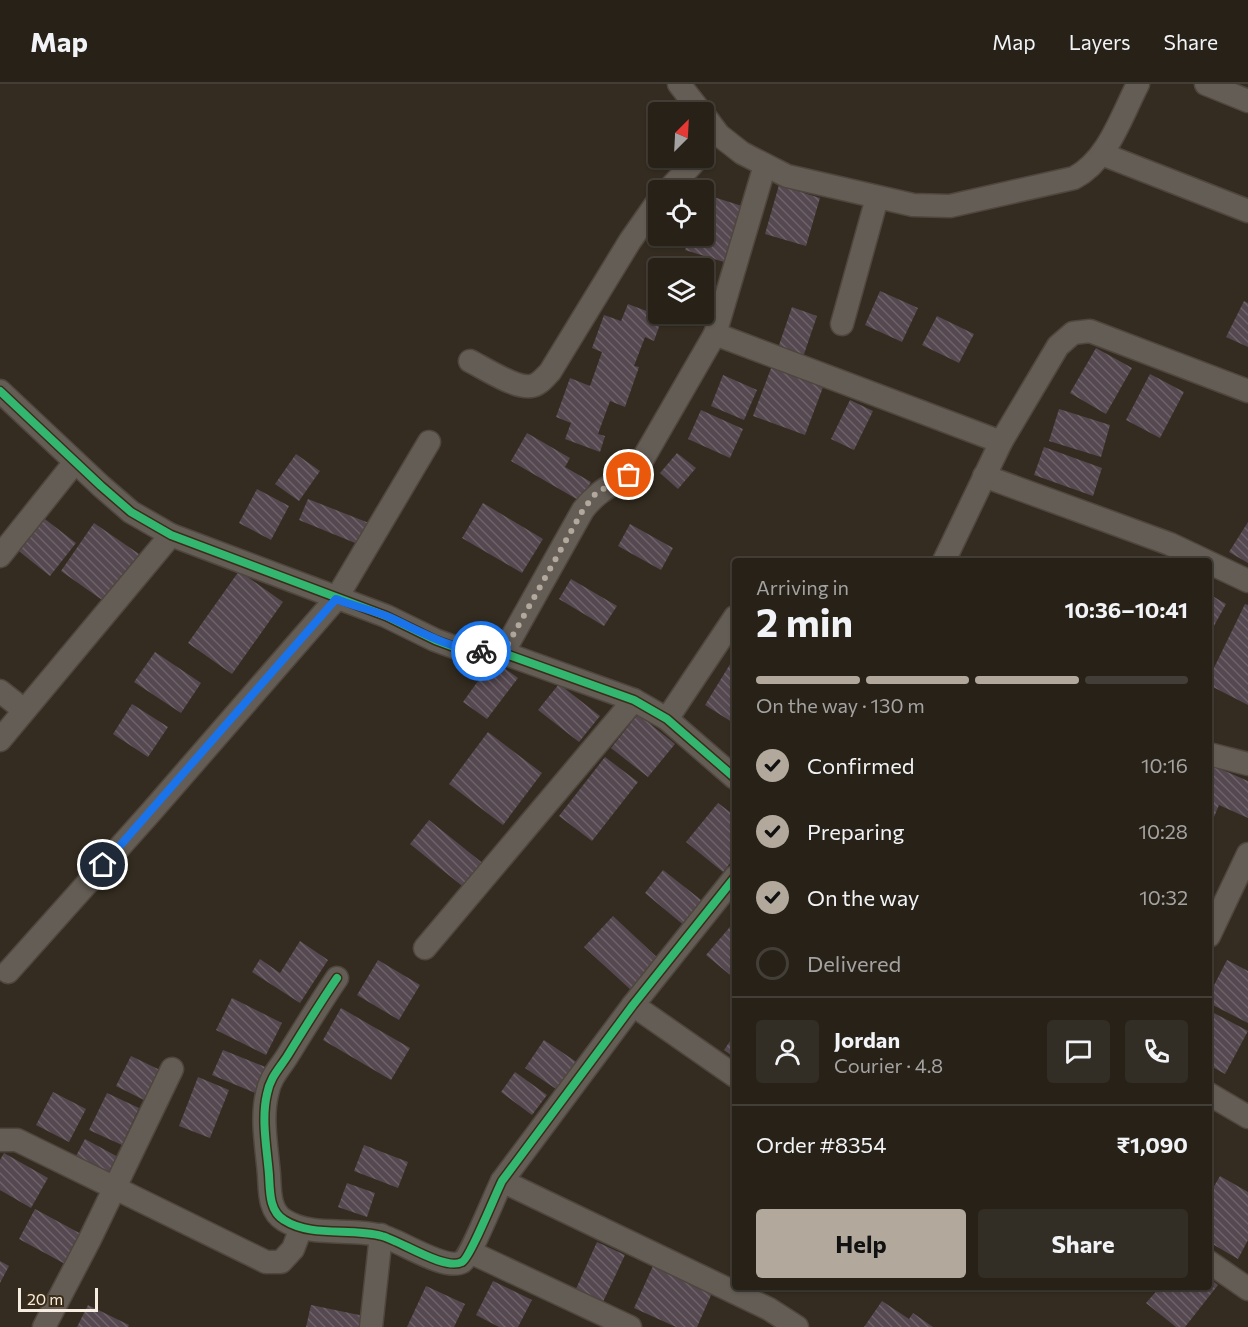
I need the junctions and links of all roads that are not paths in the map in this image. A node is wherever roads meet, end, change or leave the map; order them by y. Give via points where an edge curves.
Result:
1 (679, 84) edge
2 (1138, 84) edge
3 (1206, 84) edge
4 (1248, 100) edge
5 (693, 102) edge
6 (714, 144) edge
7 (1102, 154) junction
8 (765, 165) junction
9 (689, 168) edge
10 (677, 180) edge
11 (877, 198) junction
12 (1248, 211) edge
13 (648, 216) edge
14 (842, 324) dead end
15 (715, 334) junction
16 (470, 361) dead end
17 (0, 391) edge
18 (1248, 391) edge
19 (429, 442) dead end
20 (1001, 442) junction
21 (75, 462) junction
22 (984, 476) junction
23 (171, 535) junction
24 (0, 556) edge
25 (945, 558) edge
26 (1200, 558) edge
27 (1212, 564) edge
28 (1248, 581) edge
29 (336, 599) junction
30 (732, 622) edge
31 (503, 653) junction
32 (0, 691) edge
33 (634, 700) junction
34 (24, 710) junction
35 (668, 719) junction
36 (0, 740) edge
37 (1212, 755) edge
38 (1248, 764) edge
39 (732, 775) edge
40 (1248, 854) edge
41 (732, 881) edge
42 (1212, 930) edge
43 (425, 948) dead end
44 (8, 972) dead end
45 (337, 978) dead end
46 (633, 1005) junction
47 (172, 1069) dead end
48 (732, 1074) edge
49 (1212, 1096) edge
50 (1248, 1117) edge
51 (0, 1140) edge
52 (502, 1181) junction
53 (116, 1186) junction
54 (301, 1228) junction
55 (381, 1235) junction
56 (470, 1252) junction
57 (1212, 1264) edge
58 (1248, 1289) edge
59 (764, 1318) edge
60 (44, 1327) edge
61 (371, 1327) edge
62 (630, 1327) edge
63 (797, 1327) edge

1 - 5 street
2 - 7 street
3 - 4 street
6 - 8 street
7 - 11 street via 1089,170 1074,178 950,206 913,205
7 - 12 street
8 - 11 street via 787,176
8 - 15 street
9 - 10 street
11 - 14 street
13 - 16 street via 550,372 539,383 530,387 518,385
15 - 20 street
15 - 31 street via 640,464 629,475 596,493 583,510
17 - 21 street
18 - 20 street via 1090,331 1072,333 1058,346
19 - 29 street
20 - 22 street
21 - 23 street via 131,512
21 - 24 street
22 - 25 street
22 - 26 street
23 - 29 street
23 - 34 street
27 - 28 street
29 - 31 street via 386,616 462,650
29 - 44 street
30 - 35 street
31 - 33 street
32 - 34 street
33 - 35 street
33 - 43 street
34 - 36 street
35 - 39 street
37 - 38 street
40 - 42 street
41 - 46 street
45 - 54 street via 273,1073 266,1095 272,1205 282,1219
46 - 48 street
46 - 52 street
47 - 53 street
49 - 50 street
51 - 53 street via 17,1140
52 - 56 street
52 - 59 street
53 - 54 street via 266,1262 280,1262 293,1249
53 - 60 street
54 - 55 street
55 - 56 street via 442,1262 465,1261
55 - 61 street
56 - 62 street
57 - 58 street
59 - 63 street

